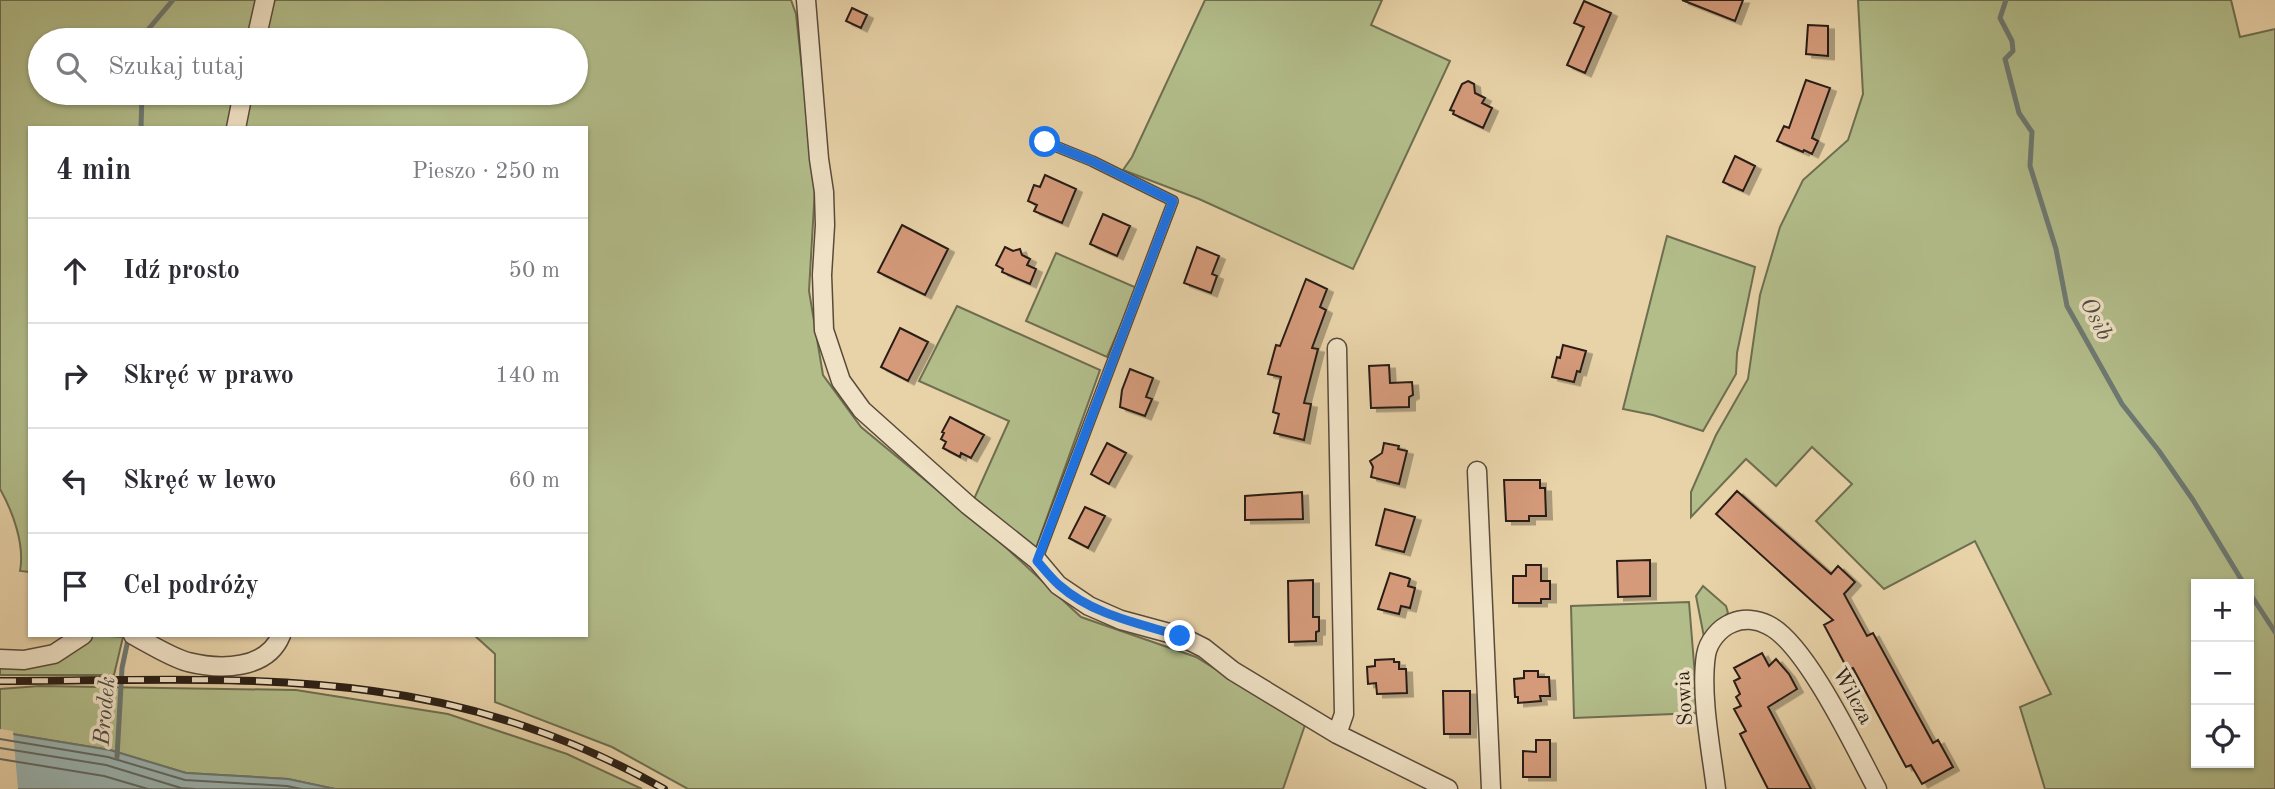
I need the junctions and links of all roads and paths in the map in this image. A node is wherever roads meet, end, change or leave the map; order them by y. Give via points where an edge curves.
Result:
1 (265, 0) edge
2 (806, 0) edge
3 (259, 28) edge
4 (241, 105) edge
5 (236, 126) edge
6 (1045, 142) dead end
7 (1338, 348) dead end
8 (1477, 471) dead end
9 (1037, 561) junction
10 (1778, 632) joint
11 (80, 637) edge
12 (280, 637) edge
13 (140, 639) edge
14 (0, 660) edge
15 (1338, 734) junction
16 (1448, 789) edge
17 (1492, 789) edge
18 (1716, 789) edge
19 (1877, 789) edge

1 - 3 street
2 - 9 street via 824,192 824,330 841,381 879,427
4 - 5 street
6 - 9 lane via 1173,201
7 - 15 street via 1344,714
8 - 17 street
9 - 15 street via 1058,585 1089,606 1204,648 1233,671
10 - 18 street, Sowia via 1750,619 1731,623 1716,634 1706,652 1704,678
10 - 19 street, Wilcza via 1821,685
11 - 14 street via 54,654
12 - 13 street via 276,647 250,664 228,666 187,662
15 - 16 street

